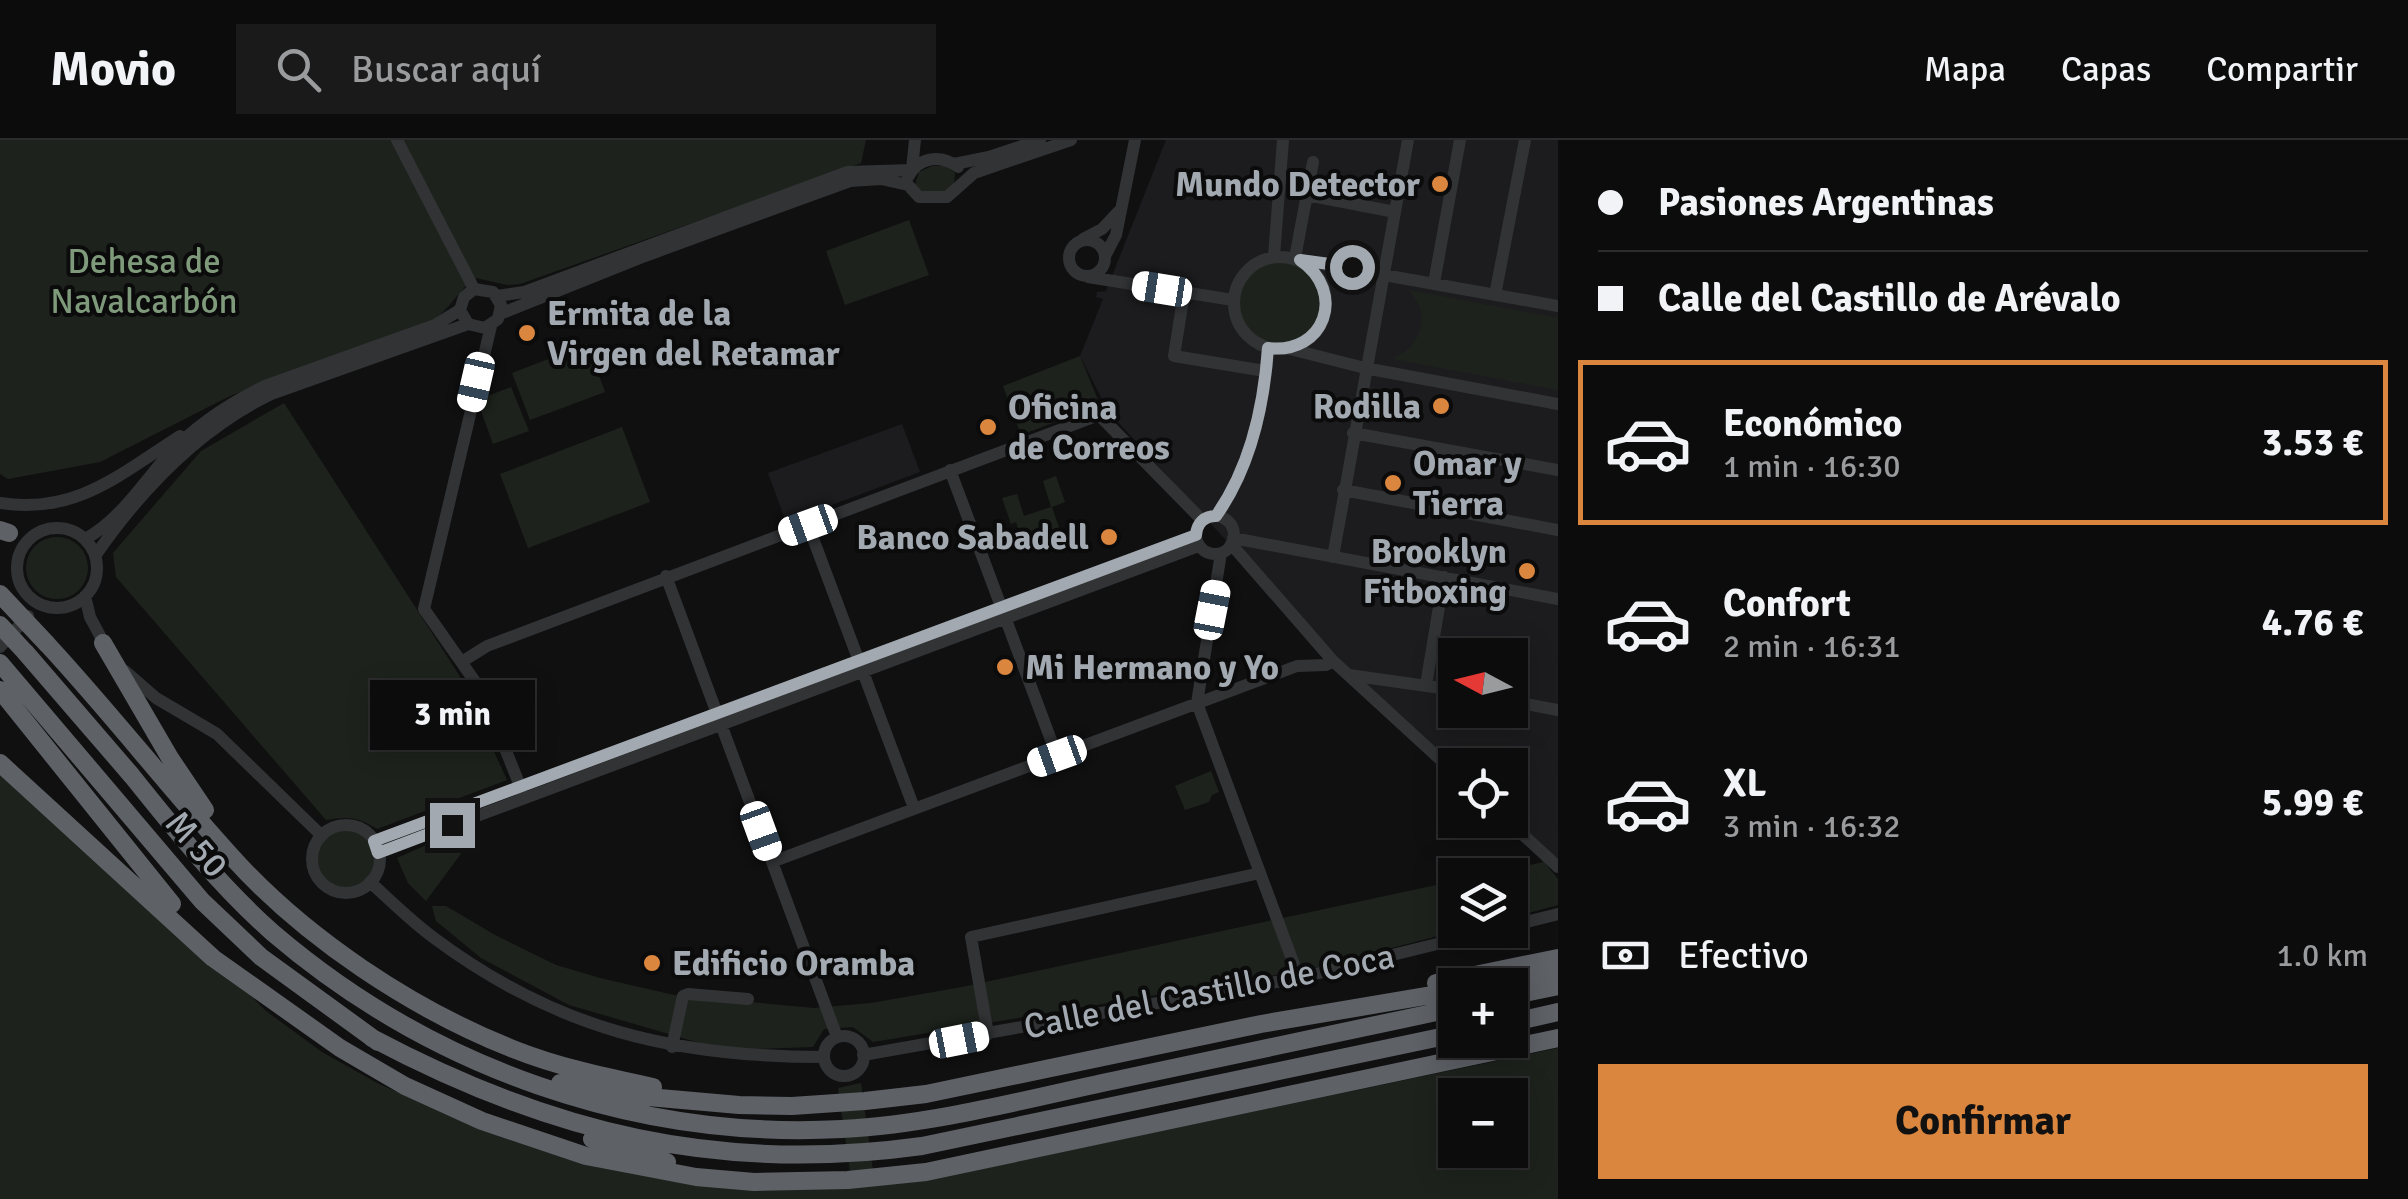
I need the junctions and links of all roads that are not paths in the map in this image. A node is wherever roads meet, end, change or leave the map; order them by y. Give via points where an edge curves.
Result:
1 (397, 140) edge
2 (915, 140) edge
3 (1040, 140) edge
4 (1071, 140) edge
5 (1135, 140) edge
6 (1284, 140) edge
7 (1408, 140) edge
8 (1460, 140) edge
9 (1525, 140) edge
10 (937, 159) junction
11 (1313, 162) dead end
12 (954, 164) junction
13 (912, 170) junction
14 (908, 184) junction
15 (961, 184) junction
16 (1306, 195) junction
17 (1120, 210) junction
18 (1395, 212) junction
19 (1083, 239) junction
20 (1274, 256) junction
21 (1105, 257) junction
22 (1297, 259) junction
23 (1384, 273) junction
24 (1088, 276) junction
25 (1434, 282) junction
26 (1125, 284) junction
27 (474, 289) junction
28 (1184, 293) junction
29 (1495, 295) junction
30 (498, 296) junction
31 (1233, 300) junction
32 (1558, 306) edge
33 (460, 310) junction
34 (500, 314) junction
35 (479, 326) junction
36 (1268, 348) junction
37 (1288, 349) junction
38 (1366, 368) junction
39 (1266, 371) junction
40 (1558, 404) edge
41 (203, 421) junction
42 (1354, 433) junction
43 (950, 470) junction
44 (1558, 470) edge
45 (1343, 490) junction
46 (0, 503) edge
47 (1210, 518) junction
48 (808, 525) junction
49 (3, 530) edge
50 (1558, 530) edge
51 (28, 540) junction
52 (84, 540) junction
53 (1197, 540) junction
54 (1229, 545) junction
55 (94, 556) junction
56 (1333, 557) junction
57 (666, 576) junction
58 (1444, 578) junction
59 (20, 584) junction
60 (0, 594) edge
61 (86, 596) junction
62 (1558, 599) edge
63 (42, 606) junction
64 (1002, 613) junction
65 (0, 616) edge
66 (0, 624) edge
67 (103, 643) junction
68 (0, 648) edge
69 (1333, 661) junction
70 (462, 662) junction
71 (861, 666) junction
72 (1348, 674) junction
73 (3, 680) edge
74 (1426, 685) junction
75 (1438, 687) edge
76 (1197, 703) junction
77 (1528, 704) edge
78 (1558, 710) edge
79 (719, 719) junction
80 (1057, 756) junction
81 (1438, 757) edge
82 (0, 763) edge
83 (522, 792) junction
84 (914, 808) junction
85 (321, 835) junction
86 (1527, 838) edge
87 (376, 847) junction
88 (772, 862) junction
89 (1558, 867) edge
90 (1260, 873) junction
91 (370, 882) junction
92 (1558, 914) edge
93 (1528, 922) edge
94 (315, 934) junction
95 (1438, 944) edge
96 (1558, 958) edge
97 (1558, 974) edge
98 (1298, 978) junction
99 (1528, 979) edge
100 (1558, 986) edge
101 (1528, 992) edge
102 (1438, 993) edge
103 (748, 1000) dead end
104 (282, 1007) junction
105 (1438, 1012) edge
106 (1558, 1012) edge
107 (1528, 1019) edge
108 (1261, 1024) junction
109 (988, 1034) junction
110 (1558, 1036) edge
111 (837, 1037) junction
112 (372, 1038) junction
113 (1438, 1038) edge
114 (436, 1043) junction
115 (672, 1046) junction
116 (863, 1055) junction
117 (824, 1057) junction
118 (832, 1103) junction
119 (791, 1181) junction

1 - 27 street
2 - 10 street
2 - 13 street
3 - 12 street
4 - 15 street via 991,166
5 - 17 street
6 - 20 street
7 - 18 street
8 - 25 street
9 - 29 street
10 - 12 street
10 - 13 street
11 - 16 street
12 - 15 street
13 - 14 street
13 - 30 street via 847,172
14 - 15 street via 930,200 947,197
14 - 34 street via 850,181
16 - 18 street
16 - 22 street
17 - 19 street
17 - 21 street
18 - 23 street
19 - 21 street via 1098,242
19 - 24 street via 1068,258 1078,275
20 - 22 street
20 - 31 street via 1250,266
21 - 24 street via 1104,266
21 - 26 street
22 - 23 street
22 - 37 street via 1319,277 1326,302 1320,327
23 - 25 street
23 - 38 street
24 - 26 street
25 - 29 street
26 - 28 street
27 - 30 street
27 - 33 street
28 - 31 street
28 - 39 street via 1174,356
29 - 32 street
30 - 34 street
31 - 36 street via 1242,330
33 - 35 street
33 - 41 street via 264,386
34 - 35 street
35 - 55 street via 245,407 198,439
35 - 70 street via 483,352 424,610
36 - 37 street
36 - 39 street
37 - 38 street
38 - 40 street
38 - 42 street
39 - 47 street via 1248,455 1228,500
41 - 46 street via 84,496 43,506
41 - 52 street via 104,529
42 - 44 street
42 - 45 street
43 - 47 street via 1099,415
43 - 48 street
43 - 64 street
45 - 50 street
45 - 56 street
47 - 53 street
47 - 54 street via 1230,523
48 - 57 street
48 - 71 street
49 - 51 street
51 - 52 street via 62,528
51 - 59 street via 17,563
52 - 55 street
53 - 54 street via 1209,553
53 - 64 street
54 - 56 street
54 - 69 street
54 - 76 street
55 - 61 street via 96,577
56 - 58 street
57 - 70 street via 487,646
57 - 79 street
58 - 62 street
58 - 74 street
59 - 63 street
59 - 65 street
60 - 94 highway, bridge via 233,859
61 - 63 street via 68,606
61 - 67 street
63 - 68 street
64 - 71 street
64 - 80 street
66 - 114 highway, bridge via 237,899 321,972
67 - 85 street via 156,698 218,734
67 - 94 highway via 203,808
69 - 72 street
69 - 76 street via 1296,666
70 - 83 street via 482,692
71 - 79 street
71 - 84 street
72 - 74 street
72 - 81 street
73 - 104 highway via 146,876
73 - 112 highway, M 50 via 261,958
74 - 75 street
76 - 80 street
76 - 90 street
77 - 78 street
79 - 83 street
79 - 88 street
80 - 84 street
82 - 104 highway via 213,958
83 - 87 street
84 - 88 street
85 - 87 street via 349,825 368,833
85 - 91 street via 312,864 322,883 340,892
86 - 89 street
87 - 91 street via 379,864
88 - 111 street
90 - 98 street
90 - 109 street via 971,937
91 - 115 street via 432,937 490,976 600,1027
92 - 93 street
94 - 118 highway via 449,1021 516,1050 690,1094
95 - 98 street, Calle del Castillo de Coca
96 - 108 highway
97 - 99 highway
98 - 109 street, Calle del Castillo de Coca
100 - 101 highway
102 - 108 highway
103 - 115 street via 682,996
104 - 119 highway via 404,1086 549,1145 696,1177
105 - 114 highway via 1000,1104 841,1129 766,1130 658,1118 546,1089
106 - 107 highway
108 - 118 highway via 926,1094
109 - 116 street, Calle del Castillo de Coca
110 - 119 highway via 1012,1155 877,1178
111 - 116 street via 855,1039
111 - 117 street
112 - 113 highway via 494,1097 606,1133 704,1150 844,1155 1006,1129
112 - 119 highway via 415,1070 604,1144 698,1169
114 - 118 highway via 572,1086 739,1105
115 - 117 street
116 - 117 street via 847,1075 832,1071

